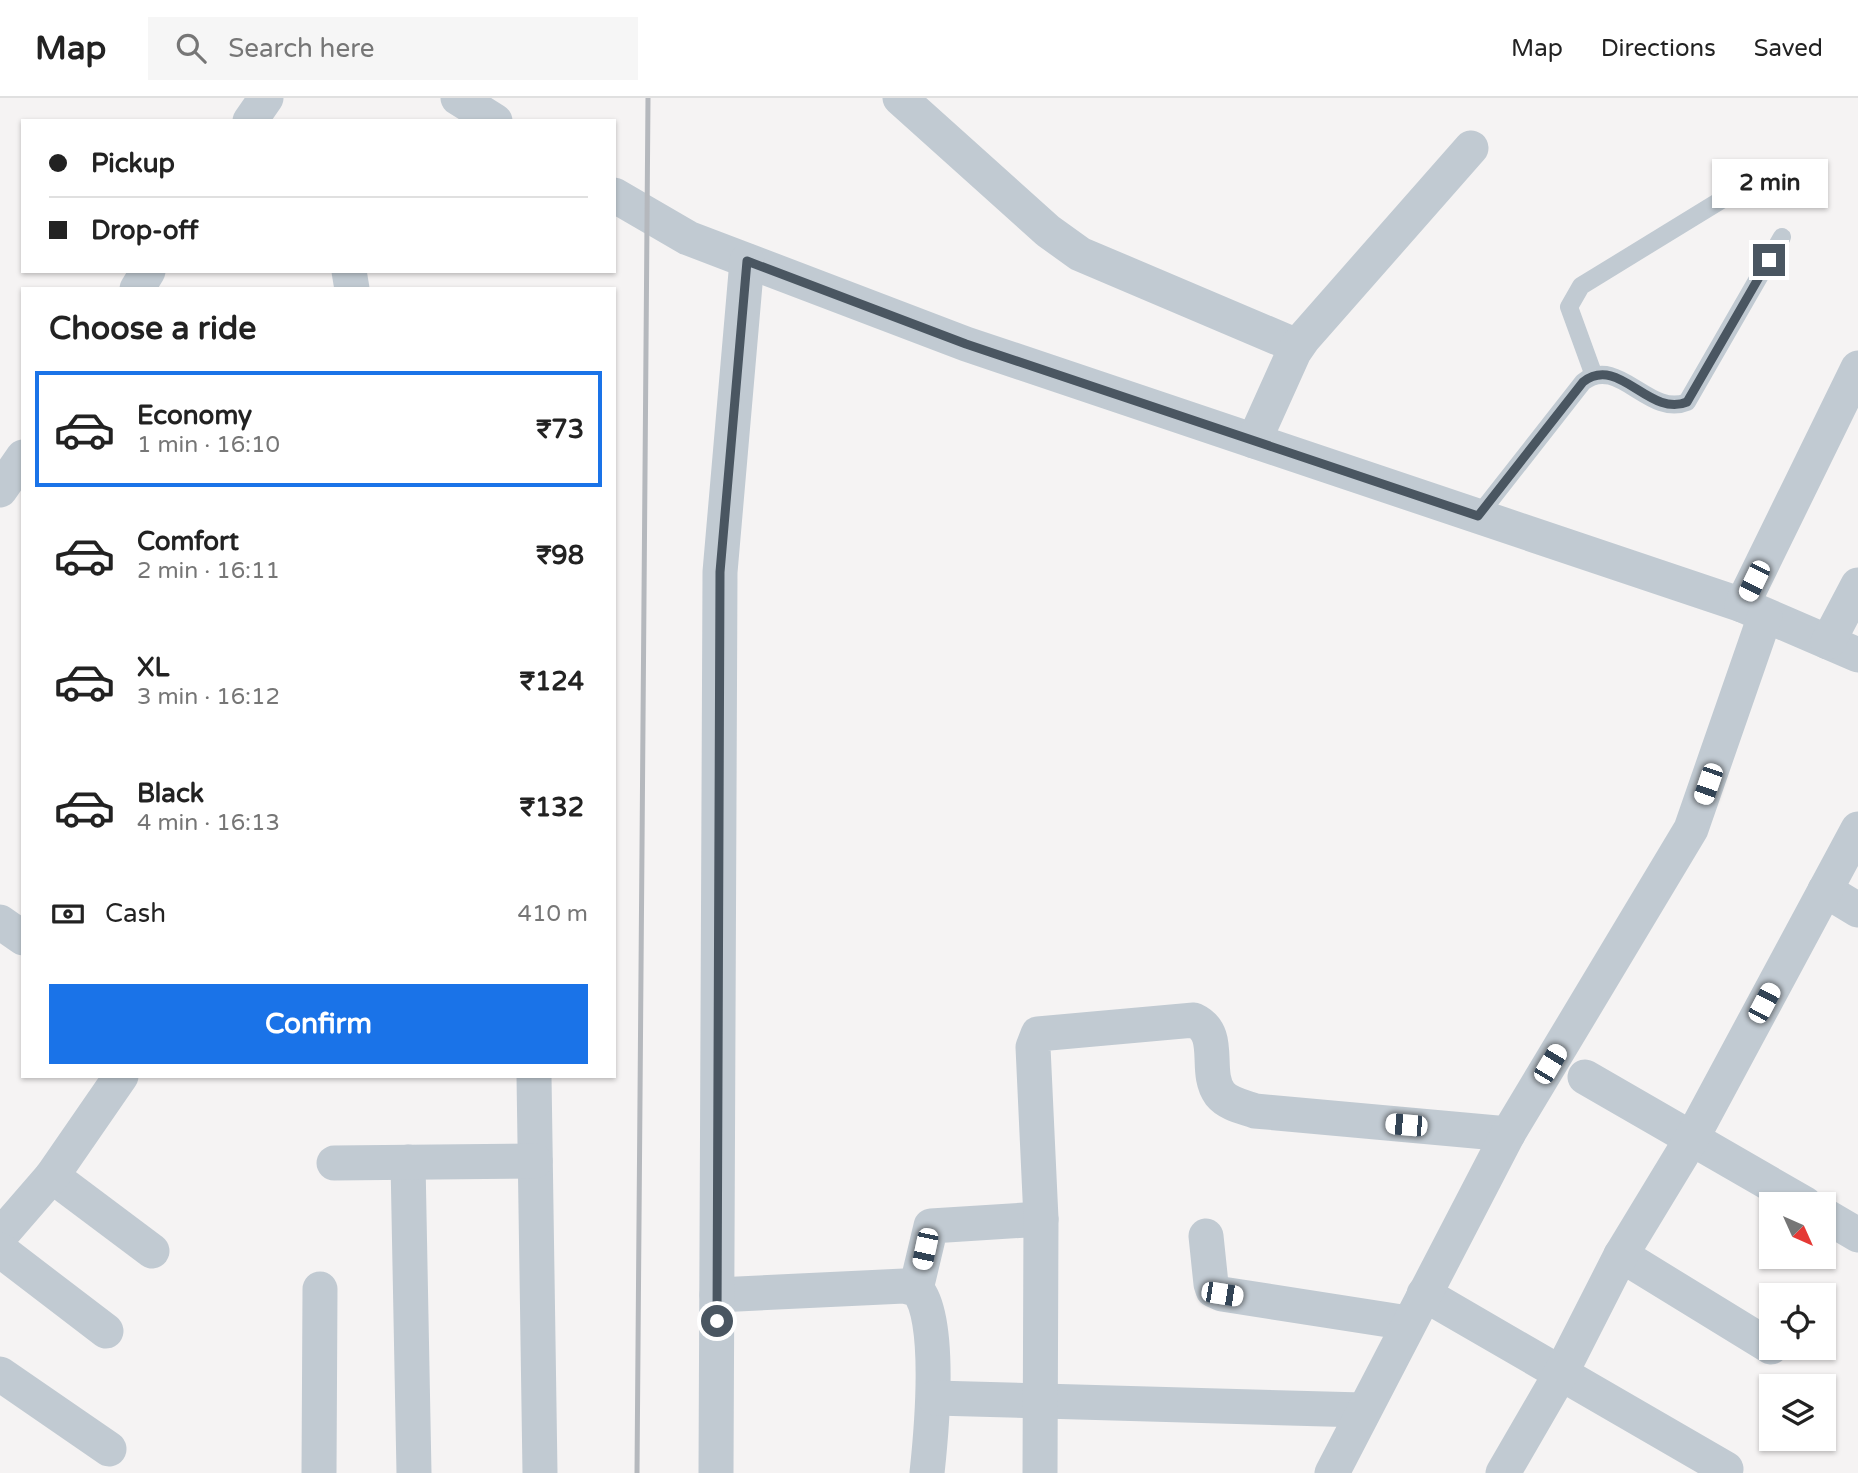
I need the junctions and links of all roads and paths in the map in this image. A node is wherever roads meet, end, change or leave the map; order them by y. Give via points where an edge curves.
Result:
1 (266, 98) edge
2 (456, 98) edge
3 (900, 98) edge
4 (251, 119) edge
5 (440, 119) edge
6 (492, 119) edge
7 (1471, 148) dead end
8 (1749, 183) dead end
9 (616, 196) edge
10 (1782, 237) dead end
11 (747, 261) junction
12 (1297, 346) junction
13 (1858, 368) edge
14 (1593, 373) junction
15 (1254, 441) junction
16 (1478, 516) junction
17 (1858, 585) edge
18 (1753, 610) junction
19 (1843, 648) edge
20 (1858, 829) edge
21 (1825, 890) junction
22 (1858, 910) edge
23 (0, 922) edge
24 (21, 938) edge
25 (1585, 1077) dead end
26 (120, 1078) edge
27 (534, 1078) edge
28 (1508, 1134) junction
29 (1692, 1138) junction
30 (535, 1161) junction
31 (408, 1162) junction
32 (334, 1163) dead end
33 (52, 1176) junction
34 (1784, 1192) edge
35 (1041, 1219) junction
36 (1836, 1222) edge
37 (1858, 1235) edge
38 (0, 1236) edge
39 (1206, 1236) dead end
40 (0, 1250) edge
41 (152, 1251) dead end
42 (1621, 1255) junction
43 (320, 1289) dead end
44 (916, 1289) junction
45 (717, 1295) junction
46 (1416, 1308) junction
47 (106, 1331) dead end
48 (1759, 1339) edge
49 (1561, 1373) junction
50 (0, 1374) edge
51 (935, 1398) junction
52 (1042, 1401) junction
53 (1363, 1410) junction
54 (110, 1449) dead end
55 (1726, 1469) dead end
56 (319, 1473) edge
57 (414, 1473) edge
58 (540, 1473) edge
59 (716, 1473) edge
60 (928, 1473) edge
61 (1040, 1473) edge
62 (1332, 1473) edge
63 (1503, 1473) edge

1 - 4 street
2 - 5 street
2 - 6 street
3 - 12 street via 1048,231 1080,254
7 - 12 street
8 - 14 lane via 1574,294 1569,306
9 - 11 street via 688,239
10 - 14 lane via 1687,402 1664,404 1605,373
11 - 15 street via 966,344
11 - 45 street via 720,552
12 - 15 street
13 - 18 street
14 - 16 lane
15 - 16 street
16 - 18 street
17 - 19 street
18 - 19 street
18 - 28 street via 1691,829
20 - 21 street
21 - 22 street
21 - 29 street
23 - 24 street
25 - 29 street
26 - 33 street
27 - 30 street
28 - 35 street via 1255,1111 1235,1104 1222,1096 1215,1084 1209,1033 1194,1020 1046,1031 1038,1034 1033,1047
28 - 46 street
29 - 34 street
29 - 42 street
30 - 31 street
30 - 58 street
31 - 32 street
31 - 57 street
33 - 38 street
33 - 41 street
35 - 44 street via 931,1226
35 - 52 street
36 - 37 street
39 - 46 street via 1210,1284 1222,1294
40 - 47 street
42 - 48 street
42 - 49 street
43 - 56 street
44 - 45 street
44 - 51 street via 926,1304
45 - 59 street
46 - 49 street
46 - 53 street
49 - 55 street
49 - 63 street
50 - 54 street
51 - 52 street
51 - 60 street
52 - 53 street
52 - 61 street
53 - 62 street

